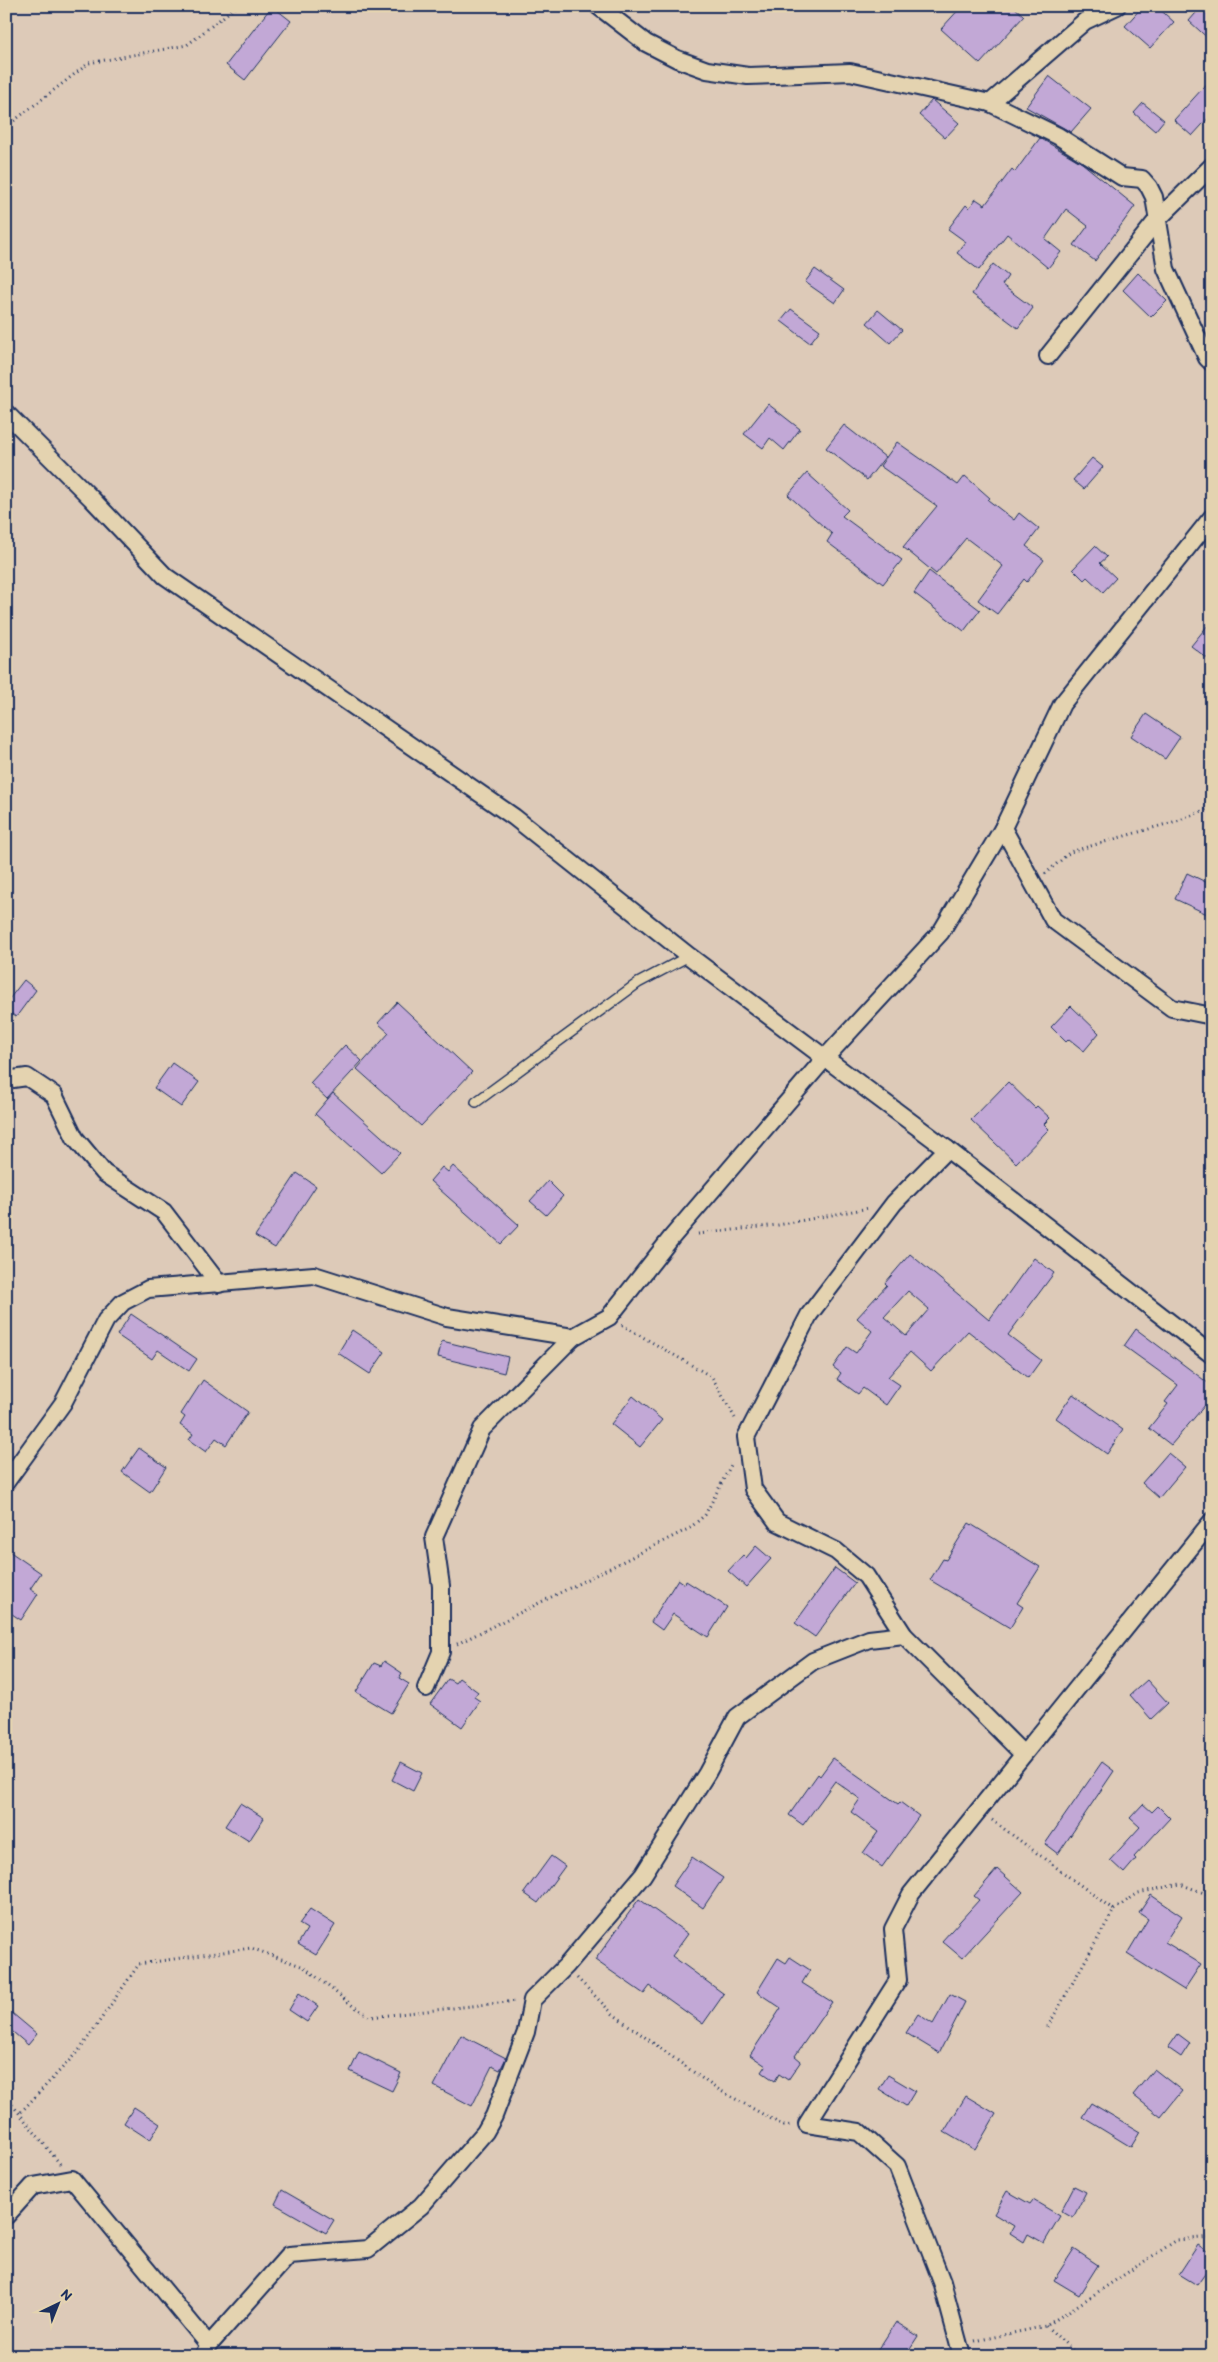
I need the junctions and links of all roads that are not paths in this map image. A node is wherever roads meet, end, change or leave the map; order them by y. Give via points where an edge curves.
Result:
1 (598, 6) edge
2 (1117, 6) edge
3 (990, 103) junction
4 (1212, 166) edge
5 (1157, 220) junction
6 (1048, 356) dead end
7 (1212, 363) edge
8 (6, 413) edge
9 (1212, 517) edge
10 (1003, 828) junction
11 (689, 956) junction
12 (1212, 1016) edge
13 (825, 1058) junction
14 (6, 1080) edge
15 (476, 1102) dead end
16 (947, 1149) junction
17 (219, 1284) junction
18 (573, 1337) junction
19 (1212, 1355) edge
20 (6, 1482) edge
21 (1212, 1521) edge
22 (904, 1635) junction
23 (426, 1688) dead end
24 (1022, 1753) junction
25 (6, 2216) edge
26 (206, 2350) edge
27 (960, 2350) edge

1 - 3 street via 646,43 677,60 707,70 748,76 850,72
2 - 3 street via 1084,21
3 - 5 street via 1058,136 1122,176 1142,179 1154,197
4 - 5 street
5 - 6 street
5 - 7 street via 1166,269
8 - 11 street via 165,576 514,817
9 - 10 street via 1062,704
10 - 12 street via 1053,920 1172,1008
10 - 13 street via 941,932
11 - 13 street
11 - 15 lane via 638,983
13 - 16 street
13 - 18 street via 672,1237 609,1317
14 - 17 street via 27,1077 54,1095 75,1138 104,1173 164,1212
16 - 19 street
16 - 22 street via 894,1203 809,1315 746,1437 753,1489 778,1522 836,1551 866,1576
17 - 18 street via 314,1275 447,1317
17 - 20 street via 148,1289 123,1302 106,1320 63,1404
18 - 23 street via 482,1429 434,1537 441,1586 441,1652
21 - 24 street
22 - 24 street
22 - 26 street via 869,1639 812,1661 737,1717 707,1774 643,1875 566,1966 532,2000 526,2032 485,2132 421,2206 368,2249 289,2255
24 - 27 street via 911,1894 893,1929 898,1980 807,2124 859,2132 897,2166 942,2282
25 - 26 street via 33,2186 72,2179

